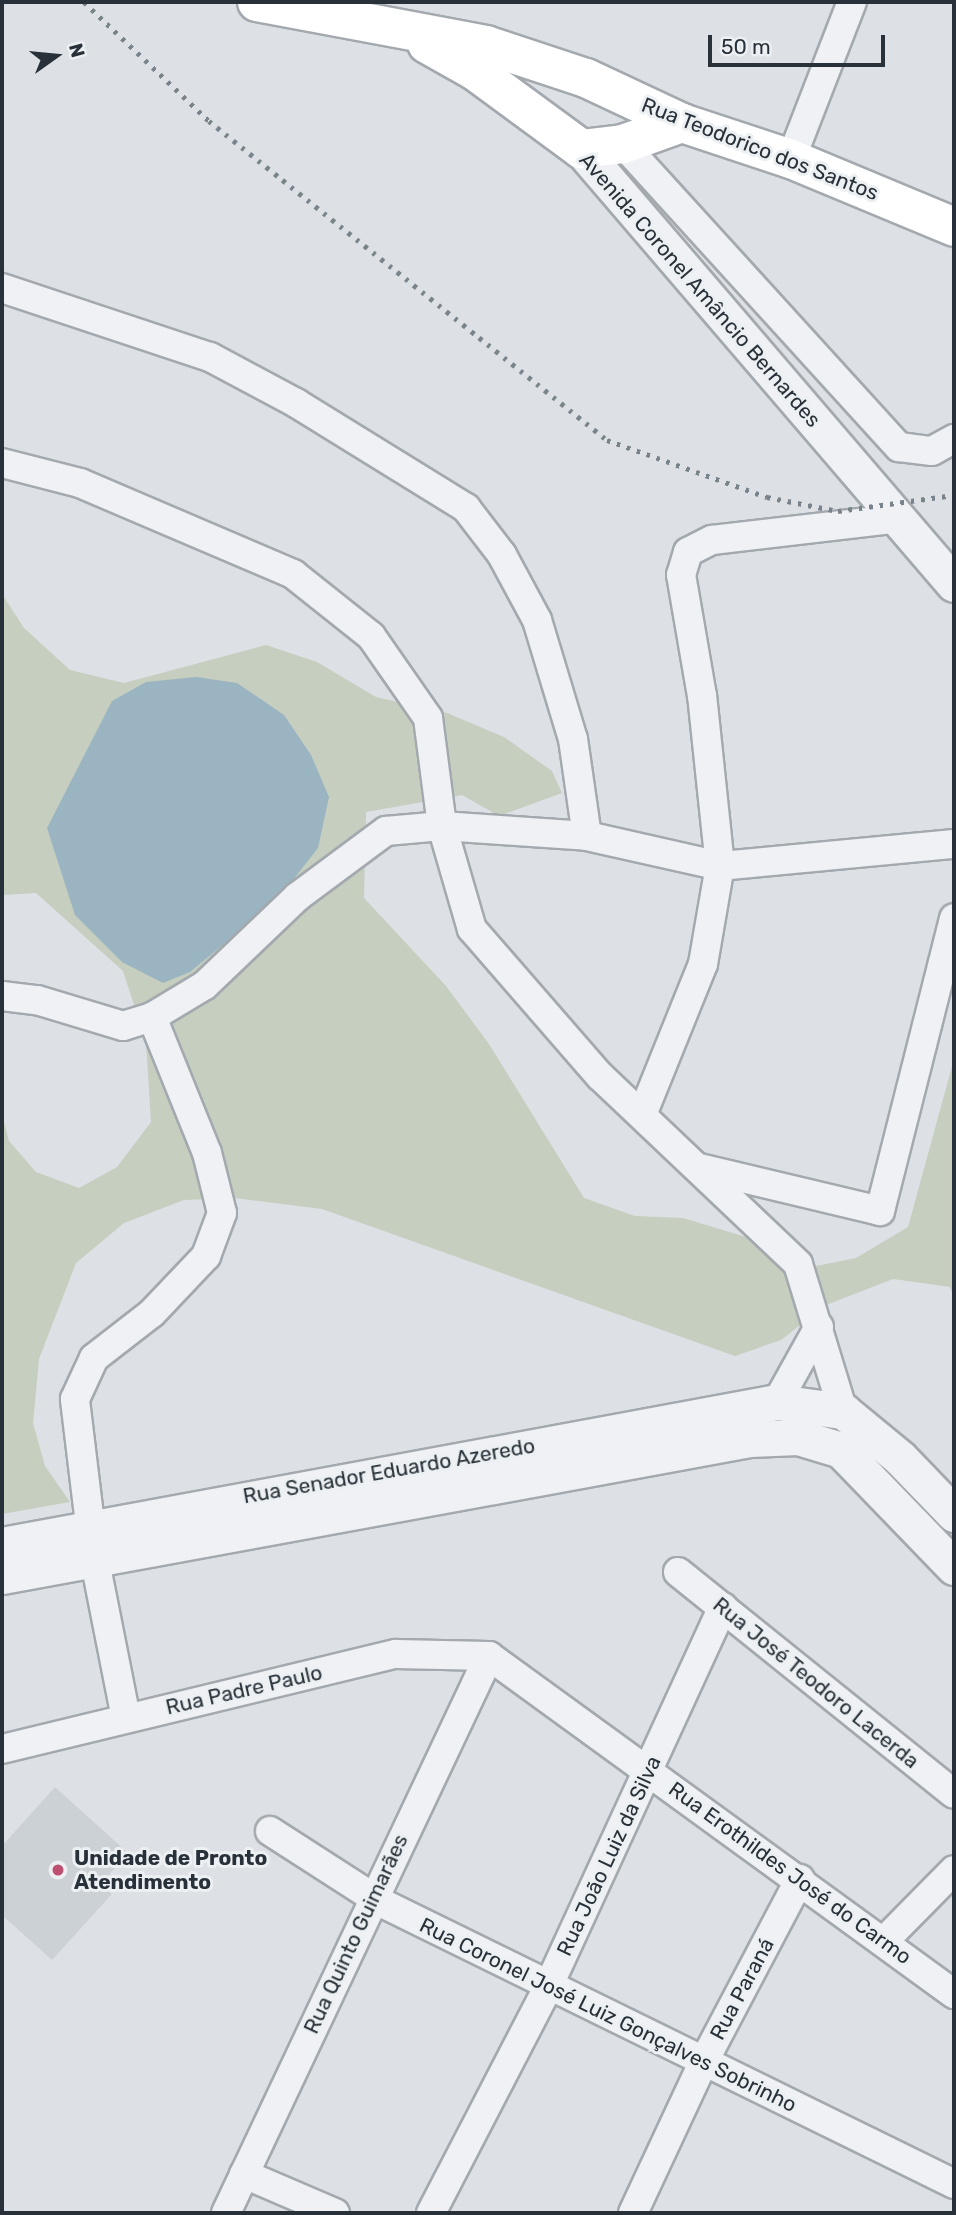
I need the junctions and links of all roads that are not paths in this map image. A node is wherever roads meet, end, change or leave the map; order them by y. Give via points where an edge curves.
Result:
1 (257, 2) edge
2 (852, 2) edge
3 (337, 8) edge
4 (388, 23) junction
5 (586, 78) junction
6 (543, 122) junction
7 (682, 123) junction
8 (623, 144) junction
9 (581, 149) junction
10 (791, 159) junction
11 (954, 227) edge
12 (2, 288) edge
13 (943, 445) edge
14 (2, 463) edge
15 (894, 519) junction
16 (951, 578) edge
17 (442, 826) junction
18 (587, 836) junction
19 (954, 844) edge
20 (720, 866) junction
21 (954, 918) edge
22 (2, 996) edge
23 (152, 1017) junction
24 (642, 1115) junction
25 (699, 1168) junction
26 (819, 1327) junction
27 (777, 1402) junction
28 (843, 1411) junction
29 (954, 1514) edge
30 (92, 1542) junction
31 (2, 1545) edge
32 (954, 1567) edge
33 (678, 1572) dead end
34 (2, 1576) edge
35 (723, 1607) junction
36 (489, 1656) junction
37 (126, 1718) junction
38 (2, 1749) edge
39 (648, 1770) junction
40 (954, 1794) edge
41 (270, 1831) dead end
42 (954, 1870) edge
43 (800, 1879) junction
44 (372, 1897) junction
45 (885, 1940) junction
46 (549, 1985) junction
47 (954, 1994) edge
48 (703, 2063) junction
49 (244, 2174) junction
50 (954, 2184) edge
51 (226, 2213) edge
52 (335, 2213) edge
53 (431, 2213) edge
54 (633, 2213) edge

1 - 3 main road, Rua Teodorico dos Santos
2 - 10 street
3 - 4 main road, Rua Teodorico dos Santos
4 - 5 main road, Rua Teodorico dos Santos via 486,45
4 - 6 main road, Avenida Coronel Amâncio Bernardes via 475,71
5 - 6 main road via 555,102
5 - 7 main road, Rua Teodorico dos Santos
6 - 9 main road, Avenida Coronel Amâncio Bernardes
7 - 8 main road
7 - 10 main road, Rua Teodorico dos Santos
8 - 9 main road
8 - 13 street, Avenida Coronel Amâncio Bernardes via 899,447
9 - 15 street, Avenida Coronel Amâncio Bernardes
10 - 11 main road, Rua Teodorico dos Santos
12 - 18 street via 210,358 296,402 466,508 502,555 537,620 573,739
14 - 17 street via 80,483 293,575 371,636 428,718
15 - 16 street, Avenida Coronel Amâncio Bernardes
15 - 20 street via 712,540 688,552 681,575 702,696
17 - 18 street
17 - 23 street via 386,831 298,897 205,985
17 - 24 street via 472,929 600,1076
18 - 20 street
19 - 20 street
20 - 24 street via 703,964
21 - 25 street via 880,1211
22 - 23 street via 37,1000 123,1026
23 - 30 street via 207,1153 222,1213 206,1256 152,1313 94,1358 75,1398
24 - 25 street
25 - 26 street via 798,1264
26 - 27 street
26 - 28 street
27 - 28 street, Rua Senador Eduardo Azeredo
27 - 30 street, Rua Senador Eduardo Azeredo
28 - 29 street via 901,1458
30 - 31 street, Rua Senador Eduardo Azeredo
30 - 32 street, Rua Senador Eduardo Azeredo via 750,1439 798,1437 841,1450
30 - 34 street, Rua Senador Eduardo Azeredo
30 - 37 street
33 - 35 street, Rua José Teodoro Lacerda
35 - 39 street, Rua João Luiz da Silva
35 - 40 street, Rua José Teodoro Lacerda
36 - 37 street, Rua Padre Paulo via 396,1654
36 - 39 street, Rua Erothildes José do Carmo
36 - 44 street, Rua Quinto Guimarães
37 - 38 street, Rua Padre Paulo
39 - 43 street, Rua Erothildes José do Carmo
39 - 46 street, Rua João Luiz da Silva
41 - 44 street, Rua Coronel José Luiz Gonçalves Sobrinho
42 - 45 street
43 - 45 street, Rua Erothildes José do Carmo
43 - 48 street, Rua Paraná
44 - 46 street, Rua Coronel José Luiz Gonçalves Sobrinho
44 - 49 street, Rua Quinto Guimarães
45 - 47 street, Rua Erothildes José do Carmo
46 - 48 street, Rua Coronel José Luiz Gonçalves Sobrinho
46 - 53 street, Rua João Luiz da Silva
48 - 50 street, Rua Coronel José Luiz Gonçalves Sobrinho
48 - 54 street, Rua Paraná
49 - 51 street, Rua Quinto Guimarães
49 - 52 street

